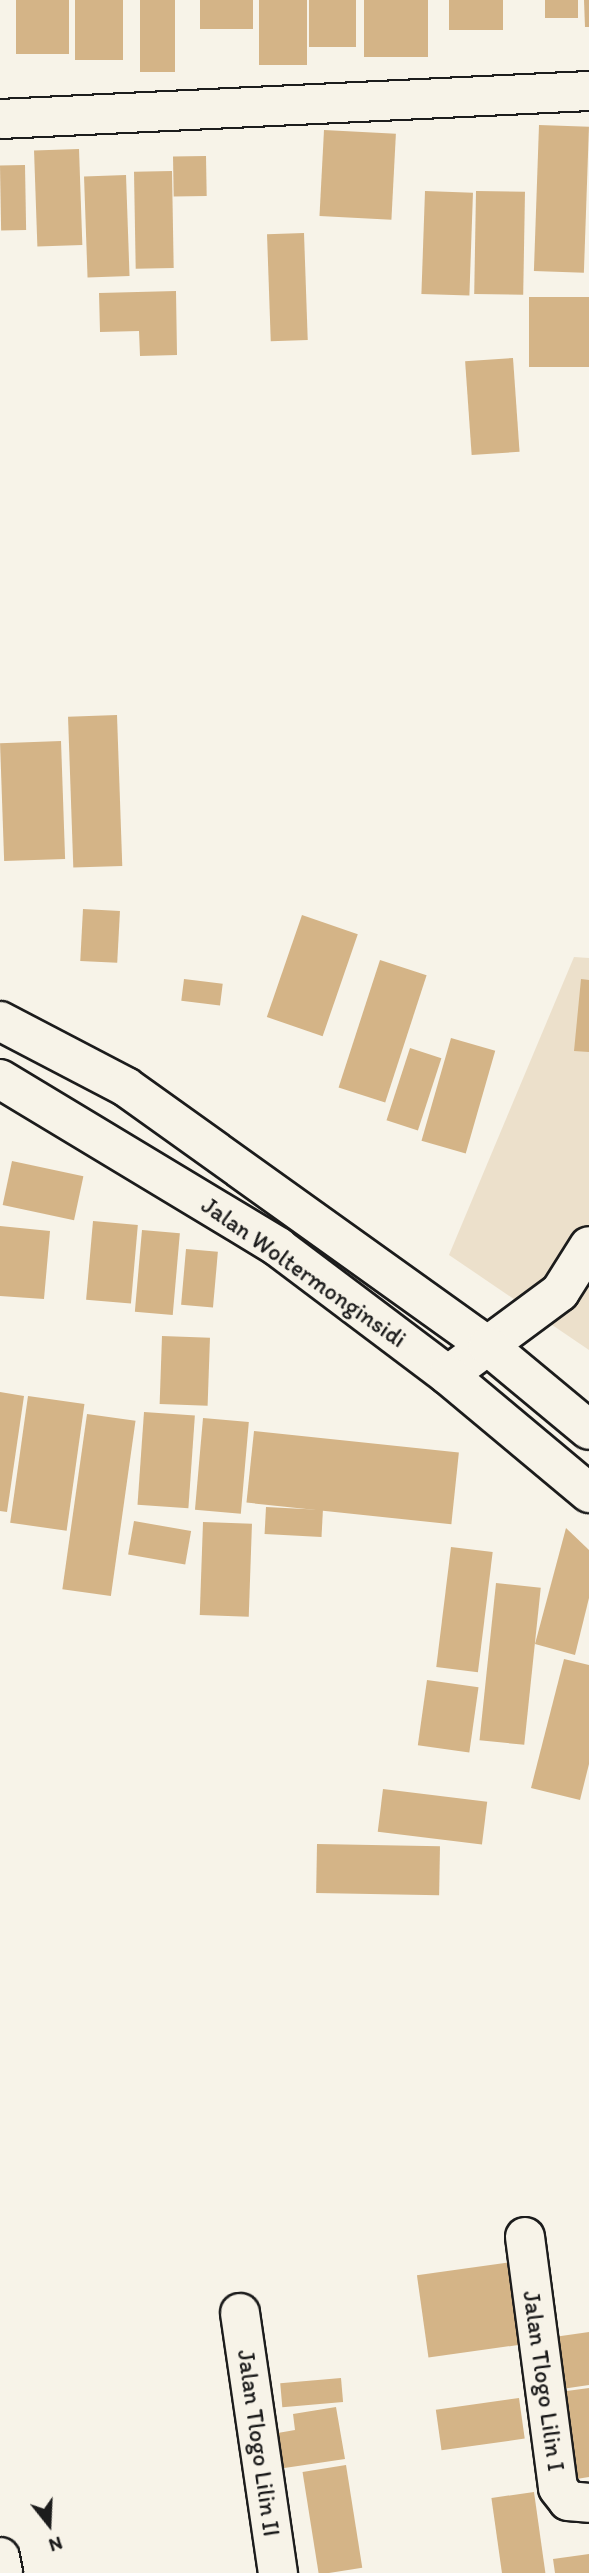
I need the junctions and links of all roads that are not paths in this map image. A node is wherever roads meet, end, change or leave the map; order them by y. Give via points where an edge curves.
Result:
1 (589, 91) edge
2 (0, 118) edge
3 (0, 1021) edge
4 (0, 1079) edge
5 (589, 1246) edge
6 (488, 1346) junction
7 (448, 1375) junction
8 (589, 1430) edge
9 (589, 1493) edge
10 (525, 2237) dead end
11 (240, 2313) dead end
12 (589, 2503) edge
13 (0, 2557) edge
14 (4, 2573) edge
15 (278, 2573) edge

1 - 2 main road
3 - 6 main road, Jalan Woltermonginsidi via 126,1087
4 - 7 main road, Jalan Woltermonginsidi via 278,1247
5 - 6 main road via 560,1292
6 - 7 main road
6 - 8 main road, Jalan Woltermonginsidi
7 - 9 main road, Jalan Woltermonginsidi
10 - 12 main road, Jalan Tlogo Lilin I via 558,2488 568,2501
11 - 15 main road, Jalan Tlogo Lilin II
13 - 14 main road

